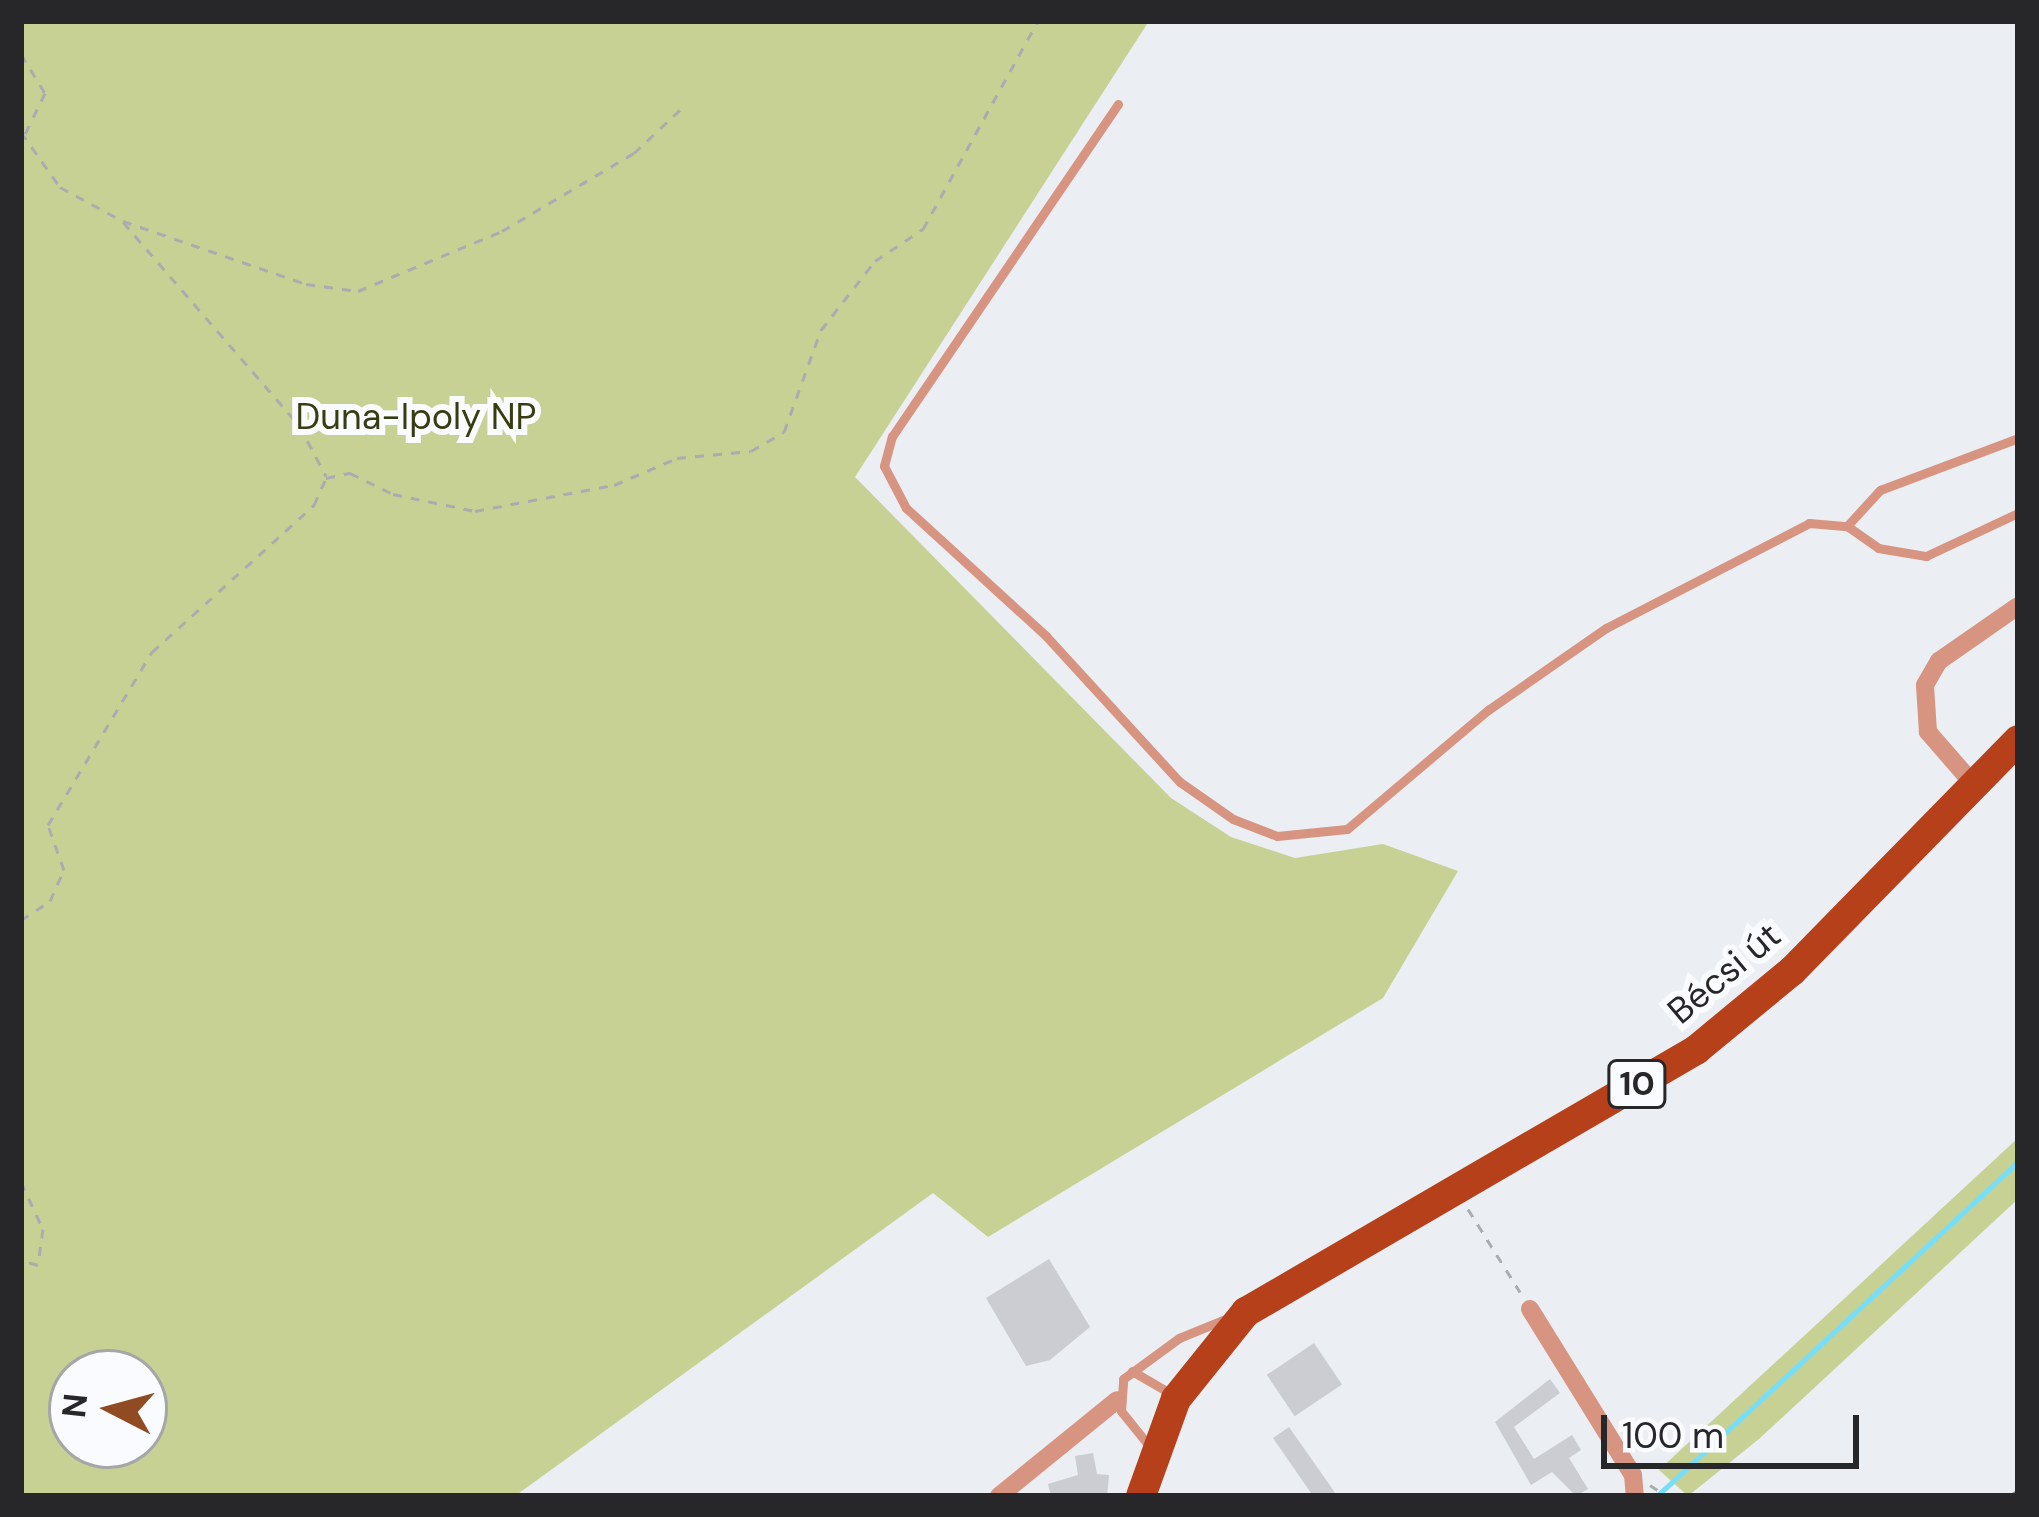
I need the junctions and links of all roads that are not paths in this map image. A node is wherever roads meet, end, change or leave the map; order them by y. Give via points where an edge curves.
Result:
1 (1118, 104) dead end
2 (2018, 438) edge
3 (2018, 513) edge
4 (1846, 526) junction
5 (2018, 606) edge
6 (2018, 740) edge
7 (1975, 786) junction
8 (1530, 1309) road end
9 (1246, 1312) junction
10 (1131, 1371) junction
11 (1176, 1399) junction
12 (1117, 1400) junction
13 (1151, 1437) junction
14 (999, 1496) edge
15 (1141, 1496) edge
16 (1635, 1496) edge

1 - 4 lane via 892,436 884,466 906,508 1046,636 1180,782 1233,819 1276,836 1346,829 1487,710 1606,628 1809,523
2 - 4 lane via 1880,490
3 - 4 lane via 1926,556 1878,548
5 - 7 street via 1939,662 1925,686 1928,732
6 - 7 main road, Bécsi út / 10
7 - 9 main road, Bécsi út / 10 via 1792,971 1696,1050
8 - 16 street via 1633,1474
9 - 10 lane via 1179,1338
9 - 11 main road, 10
10 - 11 lane
10 - 12 lane
11 - 13 main road, 10
12 - 13 lane
12 - 14 street
13 - 15 main road, 10

